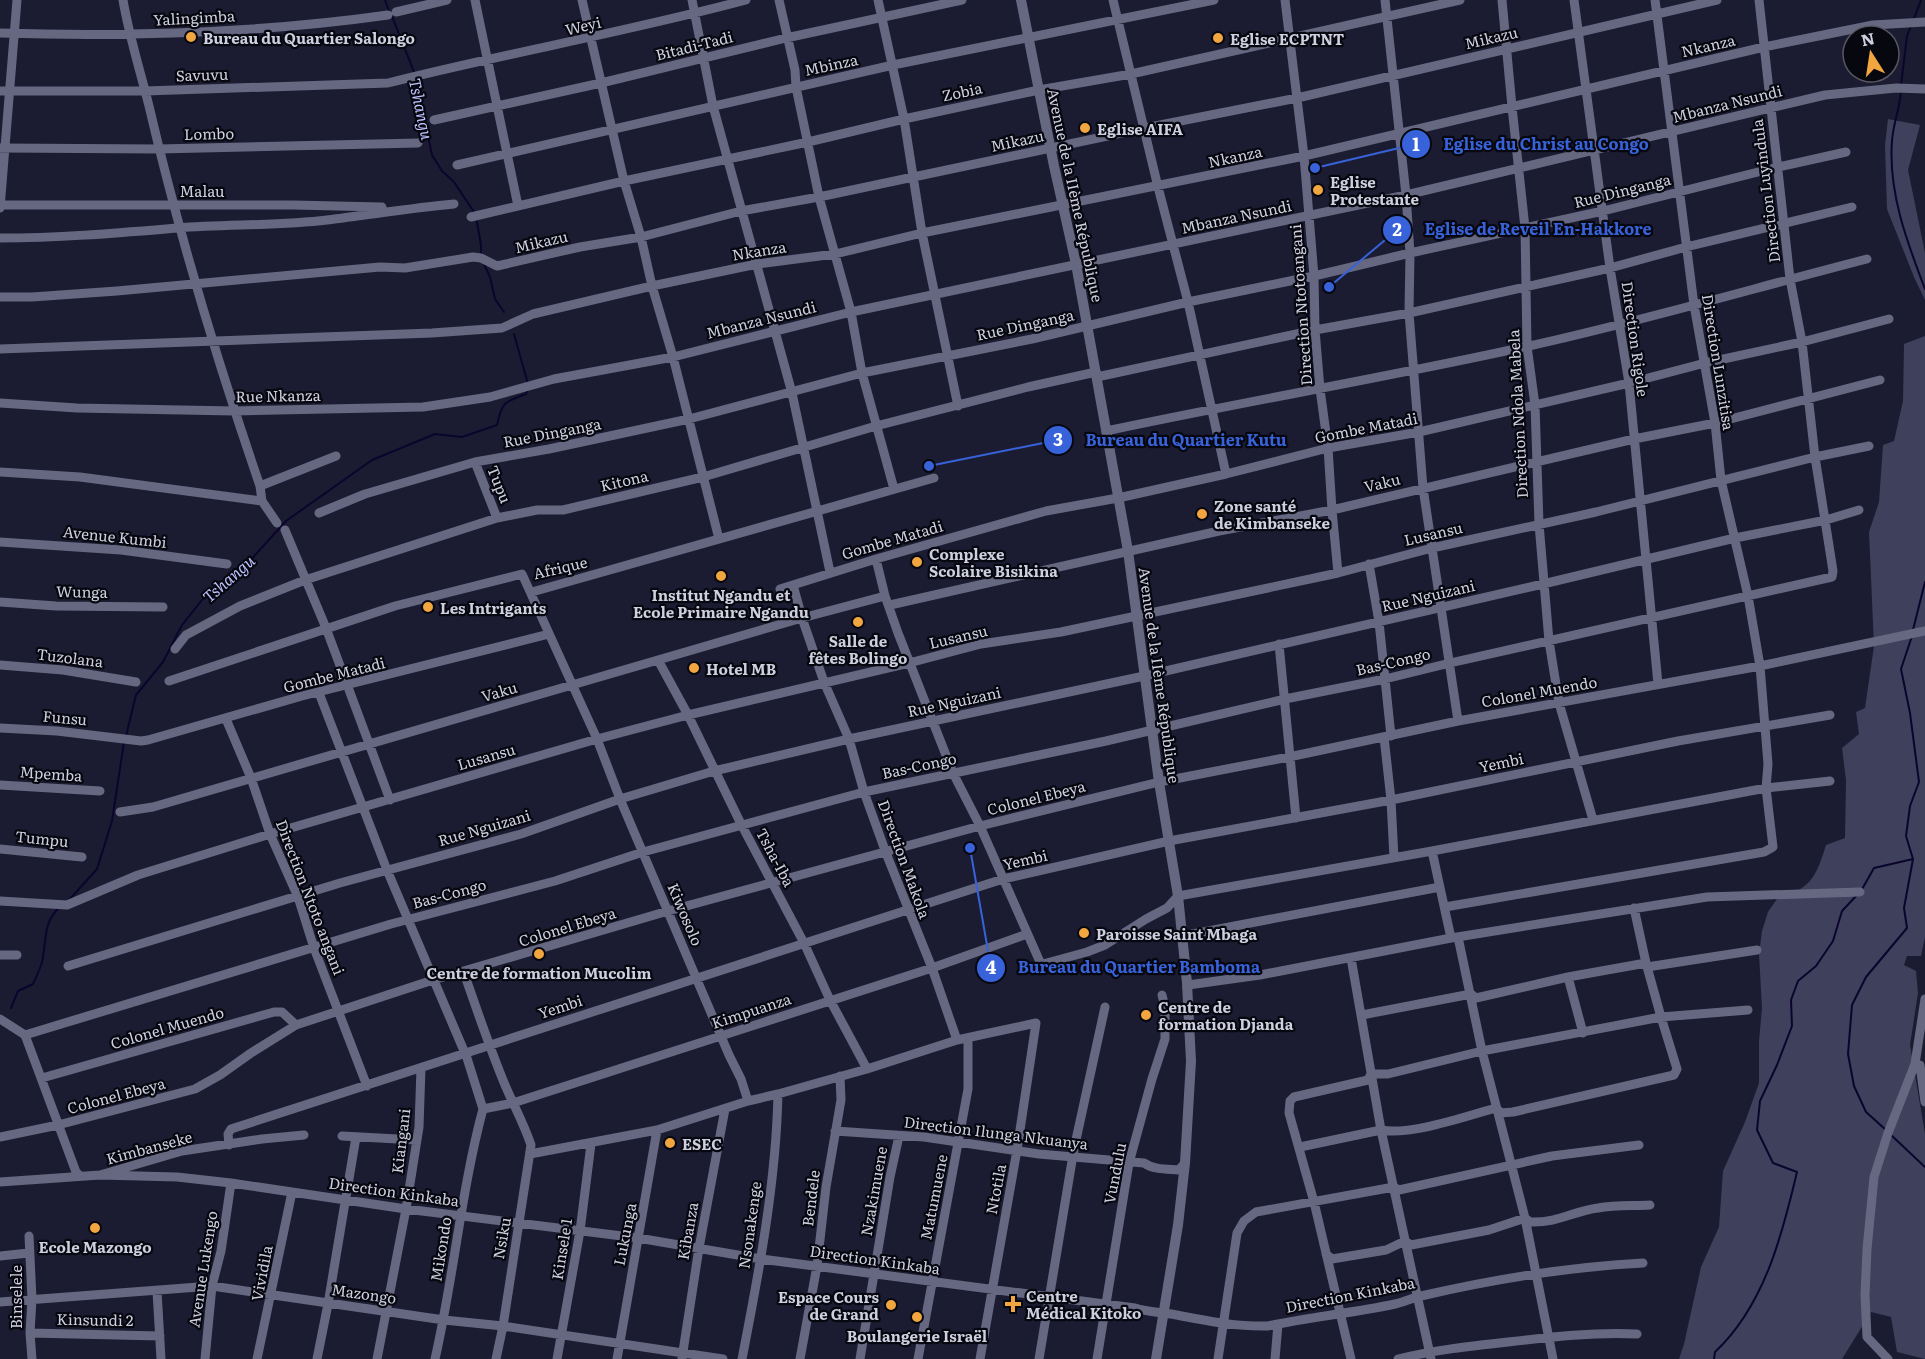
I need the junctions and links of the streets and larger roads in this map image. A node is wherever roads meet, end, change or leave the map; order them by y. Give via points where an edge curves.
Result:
1 (17, 0) edge
2 (123, 0) edge
3 (447, 0) edge
4 (475, 0) edge
5 (582, 0) edge
6 (692, 0) edge
7 (746, 0) edge
8 (779, 0) edge
9 (878, 0) edge
10 (962, 0) edge
11 (1021, 0) edge
12 (1113, 0) edge
13 (1214, 0) edge
14 (1285, 0) edge
15 (1385, 0) edge
16 (1460, 0) edge
17 (1503, 0) edge
18 (1574, 0) edge
19 (1655, 0) edge
20 (1717, 0) edge
21 (1759, 0) edge
22 (694, 14) junction
23 (1657, 15) junction
24 (1387, 16) junction
25 (881, 17) junction
26 (1118, 20) junction
27 (1925, 22) edge
28 (0, 33) edge
29 (1579, 33) junction
30 (15, 34) junction
31 (129, 35) junction
32 (1029, 37) junction
33 (591, 38) junction
34 (786, 38) junction
35 (1290, 39) junction
36 (1764, 47) junction
37 (1507, 49) junction
38 (703, 58) junction
39 (487, 61) junction
40 (892, 65) junction
41 (1664, 71) junction
42 (425, 73) joint
43 (1131, 74) junction
44 (1394, 75) junction
45 (601, 83) junction
46 (796, 87) junction
47 (1925, 89) edge
48 (1039, 90) junction
49 (1586, 90) junction
50 (0, 91) edge
51 (10, 91) junction
52 (145, 91) junction
53 (1296, 98) junction
54 (713, 106) junction
55 (497, 107) junction
56 (1512, 107) junction
57 (1771, 107) junction
58 (904, 119) junction
59 (434, 120) dead end
60 (1145, 128) junction
61 (612, 130) junction
62 (1672, 132) junction
63 (1400, 133) junction
64 (808, 142) junction
65 (418, 143) dead end
66 (3, 148) edge
67 (1051, 148) junction
68 (159, 149) junction
69 (1595, 151) junction
70 (1846, 152) dead end
71 (508, 154) junction
72 (1304, 156) junction
73 (728, 159) junction
74 (457, 165) dead end
75 (1778, 167) junction
76 (1520, 168) junction
77 (914, 177) junction
78 (624, 181) junction
79 (1158, 187) junction
80 (1679, 192) junction
81 (1406, 195) junction
82 (819, 197) junction
83 (454, 204) dead end
84 (0, 205) edge
85 (173, 205) junction
86 (1064, 205) junction
87 (518, 206) junction
88 (1852, 207) dead end
89 (403, 208) junction
90 (0, 210) edge
91 (741, 211) junction
92 (1603, 211) junction
93 (1309, 216) junction
94 (471, 217) dead end
95 (1784, 224) junction
96 (179, 228) junction
97 (1525, 228) junction
98 (922, 233) junction
99 (641, 237) junction
100 (0, 238) edge
101 (1174, 244) junction
102 (1686, 247) junction
103 (1410, 253) junction
104 (834, 254) junction
105 (1867, 259) dead end
106 (757, 264) junction
107 (1076, 264) junction
108 (1610, 268) junction
109 (1314, 276) junction
110 (1790, 279) junction
111 (195, 284) junction
112 (652, 286) junction
113 (1526, 287) junction
114 (936, 294) junction
115 (0, 297) edge
116 (1188, 302) junction
117 (1694, 305) junction
118 (851, 312) junction
119 (1409, 313) junction
120 (1889, 319) dead end
121 (1620, 325) junction
122 (1088, 326) junction
123 (776, 330) junction
124 (1315, 330) junction
125 (213, 340) junction
126 (1802, 342) junction
127 (1527, 346) junction
128 (0, 349) edge
129 (948, 355) junction
130 (1200, 356) junction
131 (673, 357) junction
132 (1705, 363) junction
133 (1414, 369) junction
134 (862, 373) junction
135 (1096, 375) junction
136 (554, 379) joint
137 (1880, 380) dead end
138 (1629, 383) junction
139 (1320, 390) junction
140 (792, 393) junction
141 (1808, 399) junction
142 (0, 403) edge
143 (1535, 405) junction
144 (958, 406) junction
145 (1211, 410) junction
146 (234, 411) junction
147 (689, 419) junction
148 (1715, 423) junction
149 (876, 426) junction
150 (1106, 431) junction
151 (1419, 432) junction
152 (1634, 439) junction
153 (1869, 446) dead end
154 (1328, 448) junction
155 (803, 449) junction
156 (336, 456) dead end
157 (1815, 457) junction
158 (475, 462) junction
159 (1536, 463) junction
160 (0, 472) edge
161 (1226, 474) junction
162 (703, 477) junction
163 (934, 478) dead end
164 (1721, 480) junction
165 (260, 486) junction
166 (1423, 488) junction
167 (894, 489) junction
168 (1118, 498) junction
169 (1641, 500) junction
170 (262, 501) junction
171 (1332, 510) junction
172 (1859, 510) dead end
173 (815, 511) junction
174 (319, 513) dead end
175 (497, 518) junction
176 (1826, 520) junction
177 (277, 523) dead end
178 (1539, 524) junction
179 (285, 530) dead end
180 (1735, 538) junction
181 (719, 539) junction
182 (0, 542) edge
183 (1432, 548) junction
184 (1128, 551) junction
185 (876, 559) junction
186 (1646, 560) junction
187 (227, 564) dead end
188 (1369, 564) junction
189 (830, 572) junction
190 (1338, 573) junction
191 (1832, 577) joint
192 (305, 580) junction
193 (1543, 584) junction
194 (793, 585) junction
195 (780, 589) dead end
196 (532, 592) junction
197 (885, 596) junction
198 (1748, 596) junction
199 (0, 603) edge
200 (890, 605) junction
201 (163, 607) dead end
202 (1441, 607) junction
203 (1137, 615) junction
204 (802, 618) junction
205 (1653, 618) junction
206 (1378, 622) junction
207 (326, 628) junction
208 (1925, 631) edge
209 (549, 634) junction
210 (1549, 641) junction
211 (1279, 644) junction
212 (175, 648) dead end
213 (658, 660) junction
214 (909, 663) junction
215 (1450, 663) junction
216 (0, 665) edge
217 (1760, 666) junction
218 (1144, 676) junction
219 (1385, 680) junction
220 (169, 681) dead end
221 (136, 682) dead end
222 (824, 682) junction
223 (1658, 684) junction
224 (346, 686) junction
225 (571, 686) junction
226 (319, 693) junction
227 (1285, 699) junction
228 (1560, 703) junction
229 (688, 715) junction
230 (1830, 715) dead end
231 (226, 719) junction
232 (934, 721) junction
233 (1458, 721) junction
234 (0, 728) edge
235 (1764, 728) junction
236 (1153, 730) junction
237 (1388, 736) junction
238 (123, 739) joint
239 (597, 739) junction
240 (849, 739) junction
241 (369, 744) junction
242 (343, 752) junction
243 (1289, 758) junction
244 (1575, 762) junction
245 (714, 771) junction
246 (953, 773) junction
247 (250, 778) junction
248 (1830, 781) dead end
249 (1159, 782) junction
250 (0, 785) edge
251 (1767, 788) junction
252 (100, 791) dead end
253 (864, 792) junction
254 (620, 799) junction
255 (390, 800) junction
256 (1391, 800) junction
257 (363, 807) junction
258 (120, 812) dead end
259 (1296, 818) junction
260 (1593, 820) junction
261 (741, 825) junction
262 (980, 826) junction
263 (270, 834) junction
264 (1169, 841) junction
265 (0, 849) edge
266 (1432, 851) junction
267 (643, 852) junction
268 (886, 853) junction
269 (82, 857) dead end
270 (1394, 858) junction
271 (387, 870) junction
272 (1003, 879) junction
273 (773, 884) junction
274 (1440, 887) junction
275 (1860, 892) dead end
276 (1178, 896) junction
277 (298, 897) junction
278 (0, 901) edge
279 (1445, 907) junction
280 (1634, 908) junction
281 (907, 910) junction
282 (668, 911) junction
283 (409, 919) junction
284 (1027, 934) junction
285 (1182, 936) junction
286 (1455, 937) junction
287 (804, 943) junction
288 (314, 948) junction
289 (1757, 950) dead end
290 (0, 955) edge
291 (17, 955) dead end
292 (1351, 958) junction
293 (1646, 965) junction
294 (68, 966) dead end
295 (932, 968) junction
296 (464, 973) junction
297 (1568, 977) junction
298 (697, 978) junction
299 (433, 980) junction
300 (1187, 988) junction
301 (1471, 994) junction
302 (1162, 995) dead end
303 (1925, 999) edge
304 (830, 1000) junction
305 (1106, 1007) dead end
306 (1748, 1010) dead end
307 (338, 1011) junction
308 (1362, 1015) junction
309 (1661, 1017) junction
310 (0, 1019) edge
311 (296, 1025) junction
312 (1583, 1033) junction
313 (25, 1035) junction
314 (720, 1035) junction
315 (968, 1039) junction
316 (957, 1040) junction
317 (489, 1044) junction
318 (1482, 1051) junction
319 (465, 1054) junction
320 (1920, 1065) edge
321 (421, 1068) junction
322 (867, 1069) junction
323 (1371, 1074) junction
324 (840, 1076) junction
325 (42, 1078) junction
326 (367, 1086) junction
327 (778, 1094) junction
328 (748, 1101) junction
329 (1925, 1102) edge
330 (513, 1103) junction
331 (1496, 1108) junction
332 (483, 1109) junction
333 (724, 1109) junction
334 (58, 1125) junction
335 (657, 1130) junction
336 (1381, 1130) junction
337 (836, 1131) junction
338 (304, 1136) dead end
339 (342, 1136) dead end
340 (899, 1136) junction
341 (0, 1137) edge
342 (356, 1137) junction
343 (416, 1140) junction
344 (959, 1142) junction
345 (591, 1144) junction
346 (229, 1145) junction
347 (1639, 1145) dead end
348 (1300, 1147) junction
349 (1017, 1150) junction
350 (530, 1154) junction
351 (1072, 1157) junction
352 (1129, 1163) junction
353 (1185, 1163) junction
354 (1511, 1164) junction
355 (100, 1175) junction
356 (81, 1176) junction
357 (0, 1182) edge
358 (231, 1183) junction
359 (1394, 1187) junction
360 (292, 1192) junction
361 (346, 1199) junction
362 (1314, 1202) junction
363 (1650, 1205) dead end
364 (406, 1209) junction
365 (460, 1216) junction
366 (1525, 1218) junction
367 (519, 1222) junction
368 (580, 1231) junction
369 (29, 1236) dead end
370 (638, 1238) junction
371 (1405, 1241) junction
372 (699, 1248) junction
373 (29, 1252) junction
374 (1326, 1254) junction
375 (0, 1256) edge
376 (761, 1258) junction
377 (1643, 1263) dead end
378 (817, 1266) junction
379 (874, 1274) junction
380 (1536, 1275) junction
381 (932, 1281) junction
382 (212, 1286) junction
383 (991, 1290) junction
384 (157, 1291) junction
385 (272, 1296) junction
386 (1418, 1296) junction
387 (1049, 1297) junction
388 (32, 1299) junction
389 (0, 1302) edge
390 (328, 1304) junction
391 (1106, 1304) junction
392 (386, 1311) junction
393 (1164, 1312) junction
394 (1341, 1314) junction
395 (444, 1320) junction
396 (1223, 1323) junction
397 (1278, 1324) junction
398 (503, 1326) junction
399 (30, 1333) junction
400 (1637, 1334) dead end
401 (562, 1335) junction
402 (160, 1336) junction
403 (1549, 1337) junction
404 (620, 1344) junction
405 (1430, 1355) edge
406 (683, 1356) edge
407 (32, 1359) edge
408 (161, 1359) edge
409 (205, 1359) edge
410 (257, 1359) edge
411 (317, 1359) edge
412 (377, 1359) edge
413 (435, 1359) edge
414 (496, 1359) edge
415 (557, 1359) edge
416 (617, 1359) edge
417 (723, 1359) edge
418 (742, 1359) edge
419 (800, 1359) edge
420 (860, 1359) edge
421 (918, 1359) edge
422 (980, 1359) edge
423 (1039, 1359) edge
424 (1097, 1359) edge
425 (1156, 1359) edge
426 (1218, 1359) edge
427 (1275, 1359) edge
428 (1351, 1359) edge
429 (1398, 1359) edge
430 (1553, 1359) edge
431 (1888, 1359) edge

1 - 30 street
2 - 31 street
3 - 31 street, Yalingimba via 343,21
4 - 39 street
5 - 33 street
6 - 22 street
7 - 22 street, Weyi
8 - 34 street
9 - 25 street
10 - 25 street, Bitadi-Tadi
11 - 32 street, Avenue de la IIème République
12 - 26 street
13 - 26 street, Mbinza
14 - 35 street, Direction Ntotoangani
15 - 24 street
16 - 24 street, Zobia
17 - 37 street, Direction Ndola Mabela
18 - 29 street, Direction Rigole
19 - 23 street, Direction Lunzitisa
20 - 23 street, Mikazu
21 - 36 street, Direction Luyindula
22 - 33 street, Weyi
22 - 38 street
23 - 29 street, Mikazu
23 - 41 street, Direction Lunzitisa
24 - 35 street, Zobia
24 - 44 street
25 - 34 street, Bitadi-Tadi
25 - 40 street
26 - 32 street, Mbinza
26 - 43 street
27 - 36 street, Nkanza via 1873,25
28 - 30 street, Yalingimba
29 - 37 street, Mikazu
29 - 49 street, Direction Rigole
30 - 31 street, Yalingimba
30 - 51 street
31 - 52 street
32 - 40 street, Mbinza
32 - 48 street, Avenue de la IIème République
33 - 39 street, Weyi
33 - 45 street
34 - 38 street, Bitadi-Tadi
34 - 46 street
35 - 43 street, Zobia
35 - 53 street, Direction Ntotoangani
36 - 41 street, Nkanza
36 - 57 street, Direction Luyindula
37 - 44 street, Mikazu
37 - 56 street, Direction Ndola Mabela
38 - 45 street, Bitadi-Tadi
38 - 54 street
39 - 42 street, Weyi
39 - 55 street
40 - 46 street, Mbinza
40 - 58 street
41 - 49 street, Nkanza
41 - 62 street, Direction Lunzitisa
42 - 52 street, Savuvu via 388,83
43 - 48 street, Zobia
43 - 60 street
44 - 53 street, Mikazu
44 - 63 street
45 - 55 street, Bitadi-Tadi
45 - 61 street
46 - 54 street, Mbinza
46 - 64 street
47 - 57 street, Mbanza Nsundi via 1825,95
48 - 58 street, Zobia
48 - 67 street, Avenue de la IIème République
49 - 56 street, Nkanza
49 - 69 street, Direction Rigole
50 - 51 street, Savuvu
51 - 52 street, Savuvu
51 - 66 street
52 - 68 street
53 - 60 street, Mikazu
53 - 72 street, Direction Ntotoangani
54 - 61 street, Mbinza
54 - 73 street
55 - 59 street, Bitadi-Tadi
55 - 71 street
56 - 63 street, Nkanza
56 - 76 street, Direction Ndola Mabela
57 - 62 street, Mbanza Nsundi
57 - 75 street, Direction Luyindula
58 - 64 street, Zobia
58 - 77 street
60 - 67 street, Mikazu
60 - 79 street
61 - 71 street, Mbinza
61 - 78 street
62 - 69 street, Mbanza Nsundi
62 - 80 street, Direction Lunzitisa
63 - 72 street, Nkanza
63 - 81 street
64 - 73 street, Zobia
64 - 82 street
65 - 68 street, Lombo
66 - 68 street, Lombo
66 - 84 street
67 - 77 street, Mikazu
67 - 86 street, Avenue de la IIème République
68 - 85 street
69 - 76 street, Mbanza Nsundi
69 - 92 street, Direction Rigole
70 - 75 street, Rue Dinganga
71 - 74 street, Mbinza
71 - 87 street
72 - 79 street, Nkanza
72 - 93 street, Direction Ntotoangani
73 - 78 street, Zobia
73 - 91 street
75 - 80 street, Rue Dinganga
75 - 95 street, Direction Luyindula
76 - 81 street, Mbanza Nsundi
76 - 97 street, Direction Ndola Mabela
77 - 82 street, Mikazu
77 - 98 street
78 - 87 street, Zobia
78 - 99 street
79 - 86 street, Nkanza
79 - 101 street
80 - 92 street, Rue Dinganga
80 - 102 street, Direction Lunzitisa
81 - 93 street, Mbanza Nsundi
81 - 103 street
82 - 91 street, Mikazu
82 - 104 street
83 - 89 street
84 - 85 street, Malau
84 - 90 street
85 - 89 street, Malau
85 - 96 street
86 - 98 street, Nkanza
86 - 107 street, Avenue de la IIème République
87 - 94 street, Zobia
88 - 95 street, Kitona
89 - 96 street via 327,220
91 - 99 street, Mikazu
91 - 106 street
92 - 97 street, Rue Dinganga
92 - 108 street, Direction Rigole
93 - 101 street, Mbanza Nsundi
93 - 109 street, Direction Ntotoangani
95 - 102 street, Kitona
95 - 110 street, Direction Luyindula
96 - 100 street
96 - 111 street
97 - 103 street, Rue Dinganga
97 - 113 street, Direction Ndola Mabela
98 - 104 street, Nkanza
98 - 114 street
99 - 111 street, Mikazu via 497,266 472,257 405,268
99 - 112 street
101 - 107 street, Mbanza Nsundi
101 - 116 street
102 - 108 street, Kitona
102 - 117 street, Direction Lunzitisa
103 - 109 street, Rue Dinganga
103 - 119 street
104 - 106 street, Nkanza
104 - 118 street
105 - 110 street
106 - 112 street, Nkanza
106 - 123 street
107 - 114 street, Mbanza Nsundi
107 - 122 street, Avenue de la IIème République
108 - 113 street, Kitona
108 - 121 street, Direction Rigole
109 - 116 street, Rue Dinganga
109 - 124 street, Direction Ntotoangani
110 - 117 street
110 - 126 street, Direction Luyindula
111 - 115 street
111 - 125 street
112 - 125 street, Nkanza via 533,314 502,328
112 - 131 street
113 - 119 street, Kitona
113 - 127 street, Direction Ndola Mabela
114 - 118 street, Mbanza Nsundi
114 - 129 street
116 - 122 street, Rue Dinganga
116 - 130 street
117 - 121 street
117 - 132 street, Direction Lunzitisa
118 - 123 street, Mbanza Nsundi
118 - 134 street
119 - 124 street, Kitona
119 - 133 street
120 - 126 street, Gombe Matadi
121 - 127 street
121 - 138 street, Direction Rigole
122 - 129 street, Rue Dinganga
122 - 135 street, Avenue de la IIème République
123 - 131 street, Mbanza Nsundi
123 - 140 street
124 - 130 street, Kitona
124 - 139 street, Direction Ntotoangani
125 - 128 street, Nkanza
125 - 146 street
126 - 132 street, Gombe Matadi
126 - 141 street, Direction Luyindula
127 - 133 street
127 - 143 street, Direction Ndola Mabela
129 - 134 street, Rue Dinganga
129 - 144 street
130 - 135 street, Kitona
130 - 145 street
131 - 136 street, Mbanza Nsundi
131 - 147 street
132 - 138 street, Gombe Matadi
132 - 148 street, Direction Lunzitisa
133 - 139 street
133 - 151 street
134 - 140 street, Rue Dinganga
134 - 149 street
135 - 144 street, Kitona
135 - 150 street, Avenue de la IIème République
136 - 146 street, Rue Nkanza via 490,397 423,407
137 - 141 street, Vaku
138 - 143 street, Gombe Matadi
138 - 152 street, Direction Rigole
139 - 145 street
139 - 154 street, Direction Ntotoangani
140 - 147 street, Rue Dinganga
140 - 155 street
141 - 148 street, Vaku
141 - 157 street, Direction Luyindula
142 - 146 street, Rue Nkanza
143 - 151 street, Gombe Matadi
143 - 159 street, Direction Ndola Mabela
144 - 149 street, Kitona
145 - 150 street
145 - 161 street
146 - 165 street
147 - 158 street, Rue Dinganga
147 - 162 street
148 - 152 street, Vaku
148 - 164 street, Direction Lunzitisa
149 - 155 street, Kitona
149 - 167 street
150 - 168 street, Avenue de la IIème République
151 - 154 street, Gombe Matadi
151 - 166 street
152 - 159 street, Vaku
152 - 169 street, Direction Rigole
153 - 157 street, Lusansu
154 - 161 street, Gombe Matadi
154 - 171 street, Direction Ntotoangani
155 - 162 street, Kitona
155 - 173 street
156 - 165 street
157 - 164 street, Lusansu
157 - 176 street, Direction Luyindula
158 - 174 street, Rue Dinganga via 362,495
158 - 175 street, Tupu
159 - 166 street, Vaku
159 - 178 street, Direction Ndola Mabela
160 - 170 street via 80,477
161 - 168 street, Gombe Matadi
162 - 175 street, Kitona via 563,510 537,510
162 - 181 street
163 - 167 street, Afrique
164 - 169 street, Lusansu
164 - 180 street, Direction Lunzitisa
165 - 170 street
166 - 171 street, Vaku
166 - 183 street
167 - 173 street, Afrique
168 - 184 street, Avenue de la IIème République
168 - 185 street, Gombe Matadi via 1046,511
169 - 178 street, Lusansu
169 - 186 street, Direction Rigole
170 - 177 street
171 - 184 street, Vaku
171 - 190 street, Direction Ntotoangani
172 - 176 street, Rue Nguizani
173 - 181 street, Afrique
173 - 189 street
175 - 192 street, Kitona
176 - 180 street, Rue Nguizani
176 - 191 street, Direction Luyindula
178 - 183 street, Lusansu
178 - 193 street, Direction Ndola Mabela
179 - 192 street
180 - 186 street, Rue Nguizani
180 - 198 street, Direction Lunzitisa
181 - 196 street, Afrique
182 - 187 street, Avenue Kumbi via 121,550
183 - 188 street, Lusansu
183 - 202 street
184 - 200 street, Vaku
184 - 203 street, Avenue de la IIème République
185 - 189 street, Gombe Matadi
185 - 197 street
186 - 193 street, Rue Nguizani
186 - 205 street, Direction Rigole
188 - 190 street, Lusansu
188 - 206 street
189 - 194 street, Gombe Matadi
190 - 203 street, Lusansu
191 - 198 street, Bas-Congo
192 - 207 street
192 - 212 street, Kitona via 193,630
193 - 202 street, Rue Nguizani
193 - 210 street, Direction Ndola Mabela
194 - 195 street, Gombe Matadi
194 - 204 street, Direction Makola
196 - 207 street, Afrique via 520,574
196 - 209 street, Kiwosolo
197 - 200 street
197 - 204 street, Vaku
198 - 205 street, Bas-Congo
198 - 217 street, Direction Lunzitisa
199 - 201 street, Wunga
200 - 214 street
202 - 206 street, Rue Nguizani
202 - 215 street
203 - 214 street, Lusansu via 981,644
203 - 218 street, Avenue de la IIème République
204 - 213 street, Vaku
204 - 222 street, Direction Makola
205 - 210 street, Bas-Congo
205 - 223 street, Direction Rigole
206 - 211 street, Rue Nguizani
206 - 219 street
207 - 220 street, Afrique
207 - 224 street
208 - 217 street, Colonel Muendo
209 - 224 street, Gombe Matadi
209 - 225 street, Kiwosolo
210 - 215 street, Bas-Congo
210 - 228 street, Direction Ndola Mabela
211 - 218 street, Rue Nguizani
211 - 227 street
213 - 225 street, Vaku
213 - 229 street, Tsha-Iba
214 - 222 street, Lusansu
214 - 232 street
215 - 219 street, Bas-Congo
215 - 233 street
216 - 221 street, Tuzolana
217 - 223 street, Colonel Muendo
217 - 235 street, Direction Lunzitisa
218 - 232 street, Rue Nguizani
218 - 236 street, Avenue de la IIème République
219 - 227 street, Bas-Congo
219 - 237 street
222 - 229 street, Lusansu
222 - 240 street, Direction Makola
223 - 228 street, Colonel Muendo
224 - 226 street, Gombe Matadi
224 - 241 street
225 - 239 street, Kiwosolo
225 - 241 street, Vaku
226 - 231 street, Gombe Matadi
226 - 242 street
227 - 236 street, Bas-Congo
227 - 243 street
228 - 233 street, Colonel Muendo
228 - 244 street, Direction Ndola Mabela
229 - 239 street, Lusansu
229 - 245 street, Tsha-Iba
230 - 235 street, Yembi
231 - 238 street, Gombe Matadi via 156,739
231 - 247 street, Direction Ntoto angani
232 - 240 street, Rue Nguizani
232 - 246 street
233 - 237 street, Colonel Muendo
234 - 238 street, Funsu
235 - 244 street, Yembi
235 - 251 street, Direction Lunzitisa
236 - 246 street, Bas-Congo
236 - 249 street, Avenue de la IIème République
237 - 243 street, Colonel Muendo
237 - 256 street
239 - 254 street, Kiwosolo
239 - 255 street, Lusansu
240 - 245 street, Rue Nguizani
240 - 253 street, Direction Makola
241 - 242 street, Vaku
241 - 255 street
242 - 247 street, Vaku
242 - 257 street
243 - 249 street, Colonel Muendo
243 - 259 street
244 - 256 street, Yembi
244 - 260 street, Direction Ndola Mabela
245 - 254 street, Rue Nguizani
245 - 261 street, Tsha-Iba
246 - 253 street, Bas-Congo
246 - 262 street
247 - 258 street, Vaku via 153,807
247 - 263 street, Direction Ntoto angani
248 - 251 street
249 - 262 street, Colonel Ebeya
249 - 264 street, Avenue de la IIème République
250 - 252 street, Mpemba
251 - 260 street
251 - 279 street, Direction Lunzitisa via 1773,841 1769,850
253 - 261 street, Bas-Congo
253 - 268 street, Direction Makola
254 - 267 street, Kiwosolo
254 - 271 street, Rue Nguizani via 521,834
255 - 257 street, Lusansu
256 - 259 street, Yembi
256 - 270 street
257 - 263 street, Lusansu
257 - 271 street
259 - 264 street, Yembi
260 - 266 street
261 - 267 street, Bas-Congo
261 - 273 street, Tsha-Iba
262 - 268 street, Colonel Ebeya
262 - 272 street
263 - 277 street, Direction Ntoto angani
263 - 278 street, Lusansu via 138,875 67,905
264 - 272 street, Yembi
264 - 276 street, Avenue de la IIème République
265 - 269 street, Tumpu
266 - 270 street
266 - 274 street
267 - 282 street, Kiwosolo
267 - 283 street, Bas-Congo via 555,881
268 - 273 street, Colonel Ebeya
268 - 281 street, Direction Makola
270 - 276 street
271 - 277 street, Rue Nguizani
271 - 283 street
272 - 281 street, Yembi
272 - 284 street
273 - 282 street, Colonel Ebeya
273 - 287 street, Tsha-Iba
274 - 279 street
274 - 285 street
275 - 280 street via 1707,897
276 - 284 street via 1167,908 1105,945 1047,963 1040,962
276 - 285 street, Avenue de la IIème République
277 - 288 street, Direction Ntoto angani
277 - 294 street, Rue Nguizani
279 - 286 street
280 - 286 street
280 - 293 street
281 - 287 street, Yembi
281 - 295 street, Direction Makola
282 - 296 street, Colonel Ebeya
282 - 298 street, Kiwosolo
283 - 288 street, Bas-Congo
283 - 299 street
284 - 295 street, Kimpuanza
285 - 300 street, Avenue de la IIème République
286 - 292 street
286 - 301 street
287 - 298 street, Yembi
287 - 304 street, Tsha-Iba
288 - 307 street, Direction Ntoto angani
288 - 313 street, Bas-Congo
289 - 293 street
290 - 291 street
292 - 300 street
292 - 308 street
293 - 297 street
293 - 309 street
295 - 304 street, Kimpuanza
295 - 316 street, Direction Makola
296 - 299 street, Colonel Ebeya
296 - 317 street
297 - 301 street via 1476,998
297 - 312 street
298 - 314 street, Kiwosolo
298 - 317 street, Yembi
299 - 307 street, Colonel Ebeya
299 - 319 street
300 - 353 street, Avenue de la IIème République via 1191,1061
301 - 308 street
301 - 318 street
302 - 352 street, Vundulu via 1165,1039
303 - 320 street
304 - 314 street, Kimpuanza
304 - 322 street, Tsha-Iba
305 - 351 street
306 - 309 street
307 - 311 street, Colonel Ebeya
307 - 326 street, Direction Ntoto angani
308 - 323 street
309 - 312 street
309 - 331 street via 1677,1069 1674,1075 1513,1112 1501,1113
310 - 313 street
311 - 325 street, Colonel Muendo via 282,1012 274,1012
311 - 334 street, Colonel Ebeya via 195,1089
312 - 318 street
313 - 325 street
314 - 328 street, Kiwosolo
314 - 330 street, Kimpuanza
315 - 316 street
315 - 344 street, Matumuene via 968,1089
315 - 349 street, Ntotila via 1036,1023
316 - 322 street
317 - 319 street, Yembi
317 - 330 street
318 - 323 street via 1388,1074
318 - 331 street
319 - 321 street, Yembi
319 - 332 street
320 - 329 street
320 - 431 street via 1888,1132 1874,1177 1869,1212 1867,1337
321 - 326 street, Yembi
321 - 343 street, Kiangani
322 - 324 street
323 - 336 street
323 - 348 street via 1368,1080 1290,1101 1289,1113
324 - 327 street
324 - 337 street, Bendele
325 - 334 street
326 - 346 street, Yembi via 231,1129
327 - 328 street
327 - 376 street, Nsonakenge
328 - 333 street
330 - 332 street, Kimpuanza
330 - 350 street via 531,1145
331 - 336 street via 1394,1132
331 - 354 street
332 - 365 street, Mikondo
333 - 335 street
333 - 372 street, Kibanza
334 - 341 street, Colonel Ebeya
334 - 356 street
335 - 345 street
335 - 370 street, Lukunga
336 - 348 street
336 - 359 street
337 - 340 street, Direction Ilunga Nkuanya
337 - 378 street, Bendele
338 - 346 street, Kimbanseke
339 - 342 street
340 - 344 street, Direction Ilunga Nkuanya
340 - 379 street, Nzakimuene
342 - 343 street
342 - 361 street
343 - 364 street, Kiangani
344 - 349 street, Direction Ilunga Nkuanya
344 - 381 street, Matumuene
345 - 350 street
345 - 368 street, Kinsele 1
346 - 355 street, Kimbanseke via 182,1151
347 - 354 street
348 - 362 street
349 - 351 street, Direction Ilunga Nkuanya
349 - 383 street, Ntotila
350 - 367 street, Nsiku
351 - 352 street, Direction Ilunga Nkuanya
351 - 387 street
352 - 353 street, Direction Ilunga Nkuanya via 1179,1170
352 - 391 street, Vundulu
353 - 393 street, Avenue de la IIème République
354 - 359 street via 1399,1190
354 - 366 street
355 - 356 street, Kimbanseke
355 - 358 street, Direction Kinkaba
356 - 357 street, Kimbanseke
358 - 360 street, Direction Kinkaba
358 - 382 street, Avenue Lukengo
359 - 362 street
359 - 371 street
360 - 361 street, Direction Kinkaba
360 - 385 street, Vividila
361 - 364 street, Direction Kinkaba
361 - 390 street
362 - 374 street
362 - 396 street via 1256,1212 1244,1221 1237,1233
363 - 366 street via 1597,1208 1539,1223
364 - 365 street, Direction Kinkaba
364 - 392 street, Kiangani
365 - 367 street, Direction Kinkaba
365 - 395 street, Mikondo
366 - 371 street via 1424,1243 1411,1245
366 - 380 street
367 - 368 street, Direction Kinkaba
367 - 398 street, Nsiku
368 - 370 street, Direction Kinkaba
368 - 401 street, Kinsele 1
369 - 373 street, Binselele
370 - 372 street, Direction Kinkaba
370 - 404 street, Lukunga
371 - 374 street via 1386,1250 1332,1259
371 - 386 street
372 - 376 street, Direction Kinkaba
372 - 406 street, Kibanza
373 - 375 street
373 - 388 street, Binselele
374 - 394 street
376 - 378 street, Direction Kinkaba
376 - 418 street, Nsonakenge
377 - 380 street, Direction Kinkaba
378 - 379 street, Direction Kinkaba
378 - 419 street, Bendele
379 - 381 street, Direction Kinkaba
379 - 420 street, Nzakimuene
380 - 386 street, Direction Kinkaba
380 - 403 street
381 - 383 street, Direction Kinkaba
381 - 421 street, Matumuene
382 - 384 street, Mazongo
382 - 385 street, Mazongo
382 - 409 street, Avenue Lukengo
383 - 387 street, Direction Kinkaba
383 - 422 street, Ntotila
384 - 388 street, Mazongo
384 - 402 street
385 - 390 street, Mazongo
385 - 410 street, Vividila
386 - 394 street, Direction Kinkaba via 1398,1304
386 - 405 street
387 - 391 street, Direction Kinkaba
387 - 423 street
388 - 389 street, Mazongo
388 - 399 street, Binselele
390 - 392 street, Mazongo
390 - 411 street
391 - 393 street, Direction Kinkaba
391 - 424 street, Vundulu
392 - 395 street, Mazongo
392 - 412 street, Kiangani
393 - 396 street, Direction Kinkaba
393 - 425 street, Avenue de la IIème République
394 - 397 street, Direction Kinkaba
394 - 428 street
395 - 398 street, Mazongo
395 - 413 street, Mikondo
396 - 397 street, Direction Kinkaba
396 - 426 street
397 - 427 street
398 - 401 street, Mazongo
398 - 414 street, Nsiku
399 - 402 street, Kinsundi 2
399 - 407 street, Binselele
400 - 403 street
401 - 404 street, Mazongo
401 - 415 street, Kinsele 1
402 - 408 street
403 - 405 street
403 - 430 street
404 - 406 street, Mazongo
404 - 416 street, Lukunga
405 - 429 street
406 - 417 street, Mazongo

